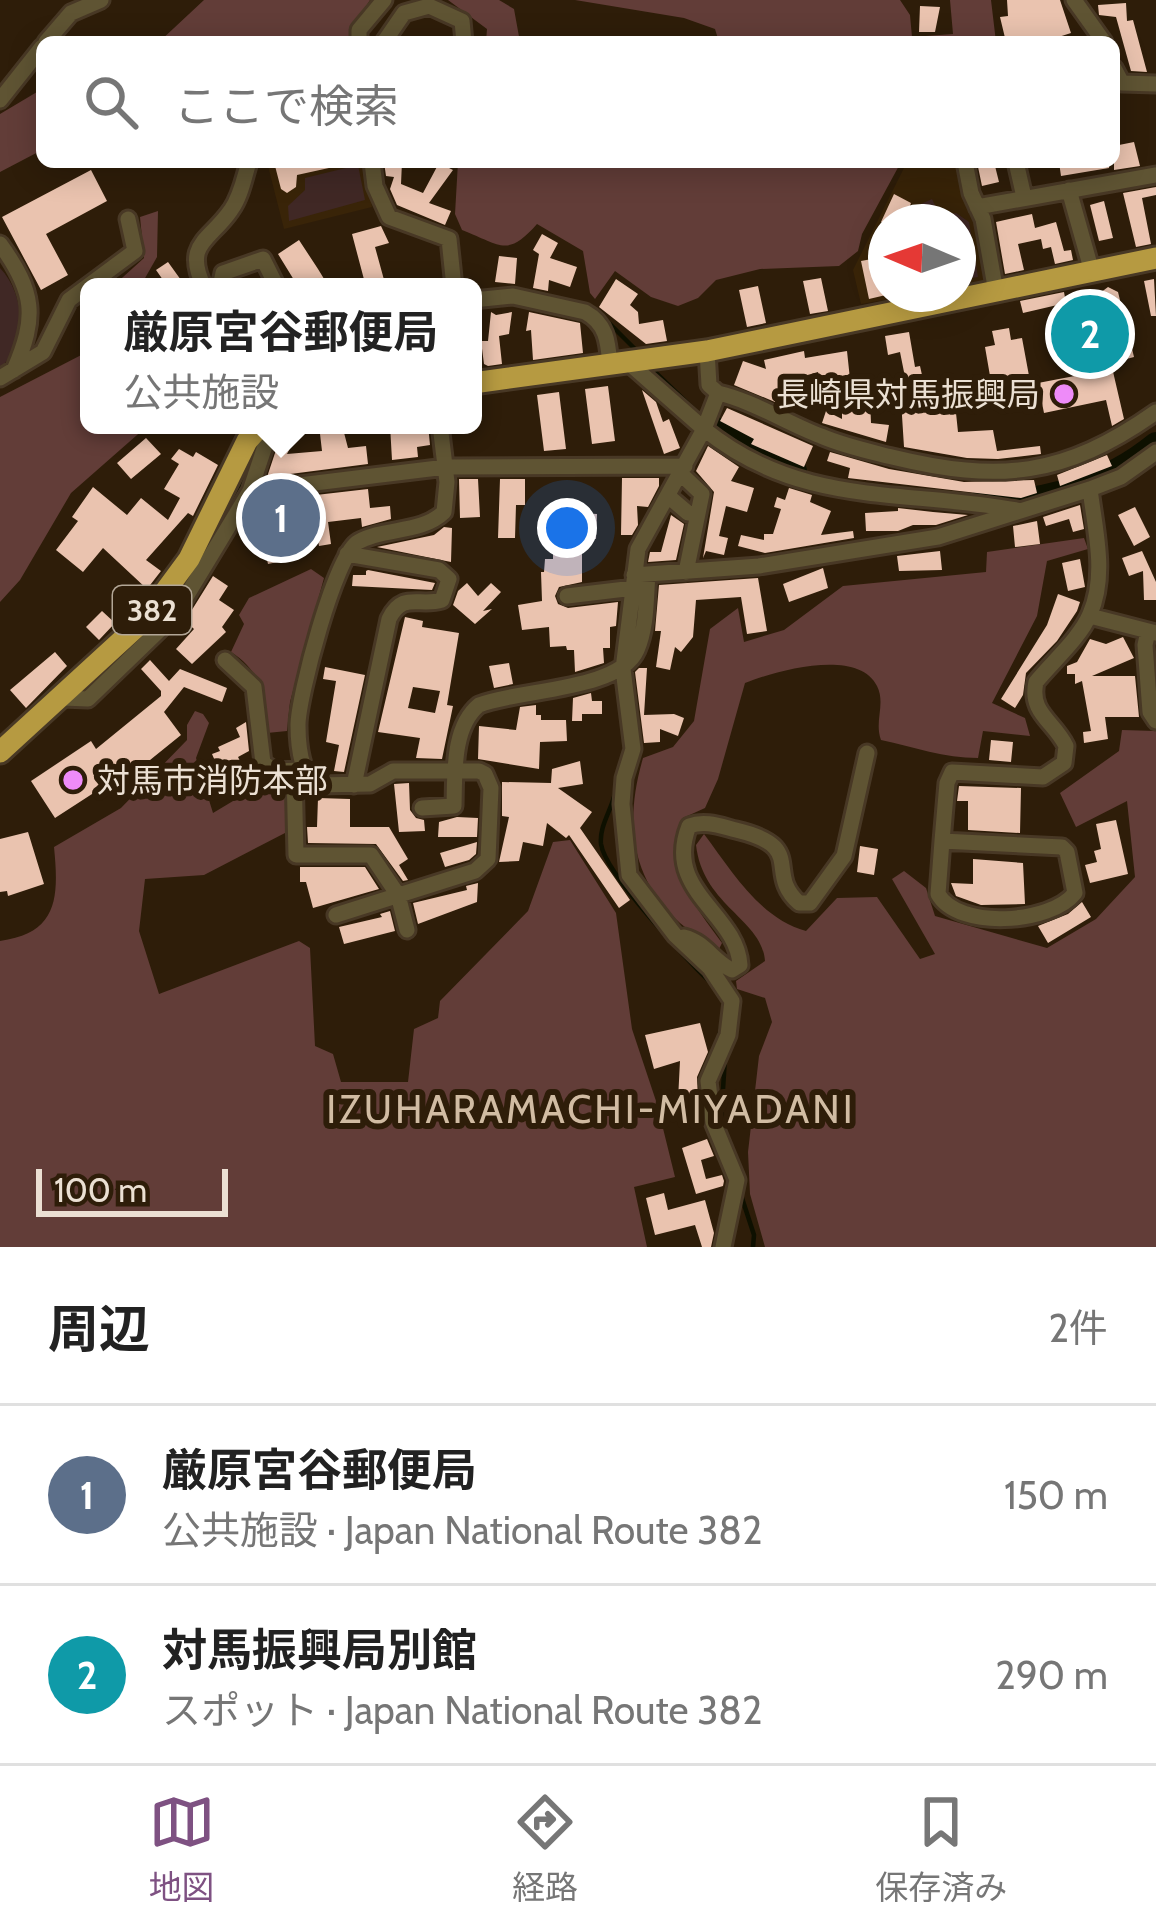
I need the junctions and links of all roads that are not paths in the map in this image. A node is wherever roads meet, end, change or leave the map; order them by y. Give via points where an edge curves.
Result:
1 (100, 0) edge
2 (384, 0) edge
3 (1075, 0) edge
4 (52, 36) edge
5 (359, 36) edge
6 (388, 36) edge
7 (464, 36) edge
8 (1100, 36) edge
9 (36, 55) edge
10 (1120, 80) edge
11 (1156, 84) edge
12 (0, 100) edge
13 (247, 168) edge
14 (373, 168) edge
15 (967, 168) edge
16 (1017, 168) edge
17 (1156, 175) edge
18 (1069, 190) junction
19 (1024, 197) junction
20 (977, 207) junction
21 (128, 219) dead end
22 (0, 244) edge
23 (1156, 258) edge
24 (1091, 272) junction
25 (99, 278) edge
26 (200, 278) edge
27 (222, 278) edge
28 (272, 278) edge
29 (453, 278) edge
30 (80, 292) edge
31 (996, 292) junction
32 (482, 299) edge
33 (707, 351) junction
34 (632, 362) junction
35 (7, 374) edge
36 (482, 382) edge
37 (718, 393) junction
38 (1156, 412) edge
39 (708, 428) junction
40 (260, 434) edge
41 (441, 434) edge
42 (1156, 452) edge
43 (446, 467) junction
44 (685, 475) junction
45 (1090, 490) junction
46 (240, 494) junction
47 (1020, 510) junction
48 (347, 554) junction
49 (686, 572) junction
50 (639, 586) junction
51 (567, 596) dead end
52 (1090, 616) junction
53 (1152, 632) edge
54 (225, 660) dead end
55 (623, 669) junction
56 (1156, 721) edge
57 (0, 752) edge
58 (867, 753) dead end
59 (299, 770) junction
60 (455, 770) junction
61 (355, 785) junction
62 (422, 808) dead end
63 (942, 841) junction
64 (398, 895) junction
65 (336, 915) dead end
66 (407, 930) dead end
67 (675, 935) junction
68 (723, 1247) edge

1 - 4 street via 71,13
2 - 5 street
3 - 8 street
6 - 7 street via 419,6 455,16
9 - 12 street
10 - 11 street
13 - 26 street via 238,200 197,247
14 - 29 street via 393,220 449,238
15 - 20 street
16 - 19 street
17 - 18 street
18 - 19 street
18 - 24 street
19 - 20 street
20 - 31 street
21 - 25 street via 135,251
22 - 35 street via 32,310 28,337
23 - 24 highway
24 - 31 highway
27 - 28 street via 263,259
30 - 35 street via 44,352
31 - 33 highway
32 - 34 street via 513,296 585,312
33 - 34 highway
33 - 37 street via 709,385
34 - 36 highway
34 - 39 street
37 - 38 street via 843,444 979,474 1048,466
37 - 39 street
39 - 44 street
39 - 47 street via 776,470 852,494
40 - 46 highway, 382
41 - 43 street
42 - 45 street
43 - 44 street
43 - 46 street
43 - 48 street via 440,517 358,542
44 - 49 street via 702,500
44 - 50 street via 676,503 640,542
45 - 47 street
45 - 52 street via 1100,560
46 - 57 highway, 382 via 144,620
47 - 49 street via 902,544
48 - 59 street via 300,706
48 - 61 street via 440,569 449,579 442,600 408,599 394,608
49 - 50 street
50 - 51 street
50 - 55 street
52 - 53 street
52 - 63 street via 1034,691 1040,714 1066,746 1064,764 1043,777 952,772
53 - 56 street via 1145,645
54 - 59 street via 254,687 263,763
55 - 60 street via 479,705 467,717
55 - 67 street via 633,748 623,791 626,868
58 - 67 street via 844,856 810,903 792,898 778,848 766,838 696,823 686,832 685,866 740,965 726,968 702,944
59 - 61 street via 316,785
59 - 64 street via 296,854 371,855
60 - 61 street via 393,771
60 - 62 street via 454,806
60 - 64 street via 479,771 490,783 488,860 475,872
63 - 63 street via 938,894 949,908 1028,918 1075,892 1062,847
64 - 65 street
64 - 66 street
67 - 68 street via 732,1001 708,1081 712,1122 737,1180

